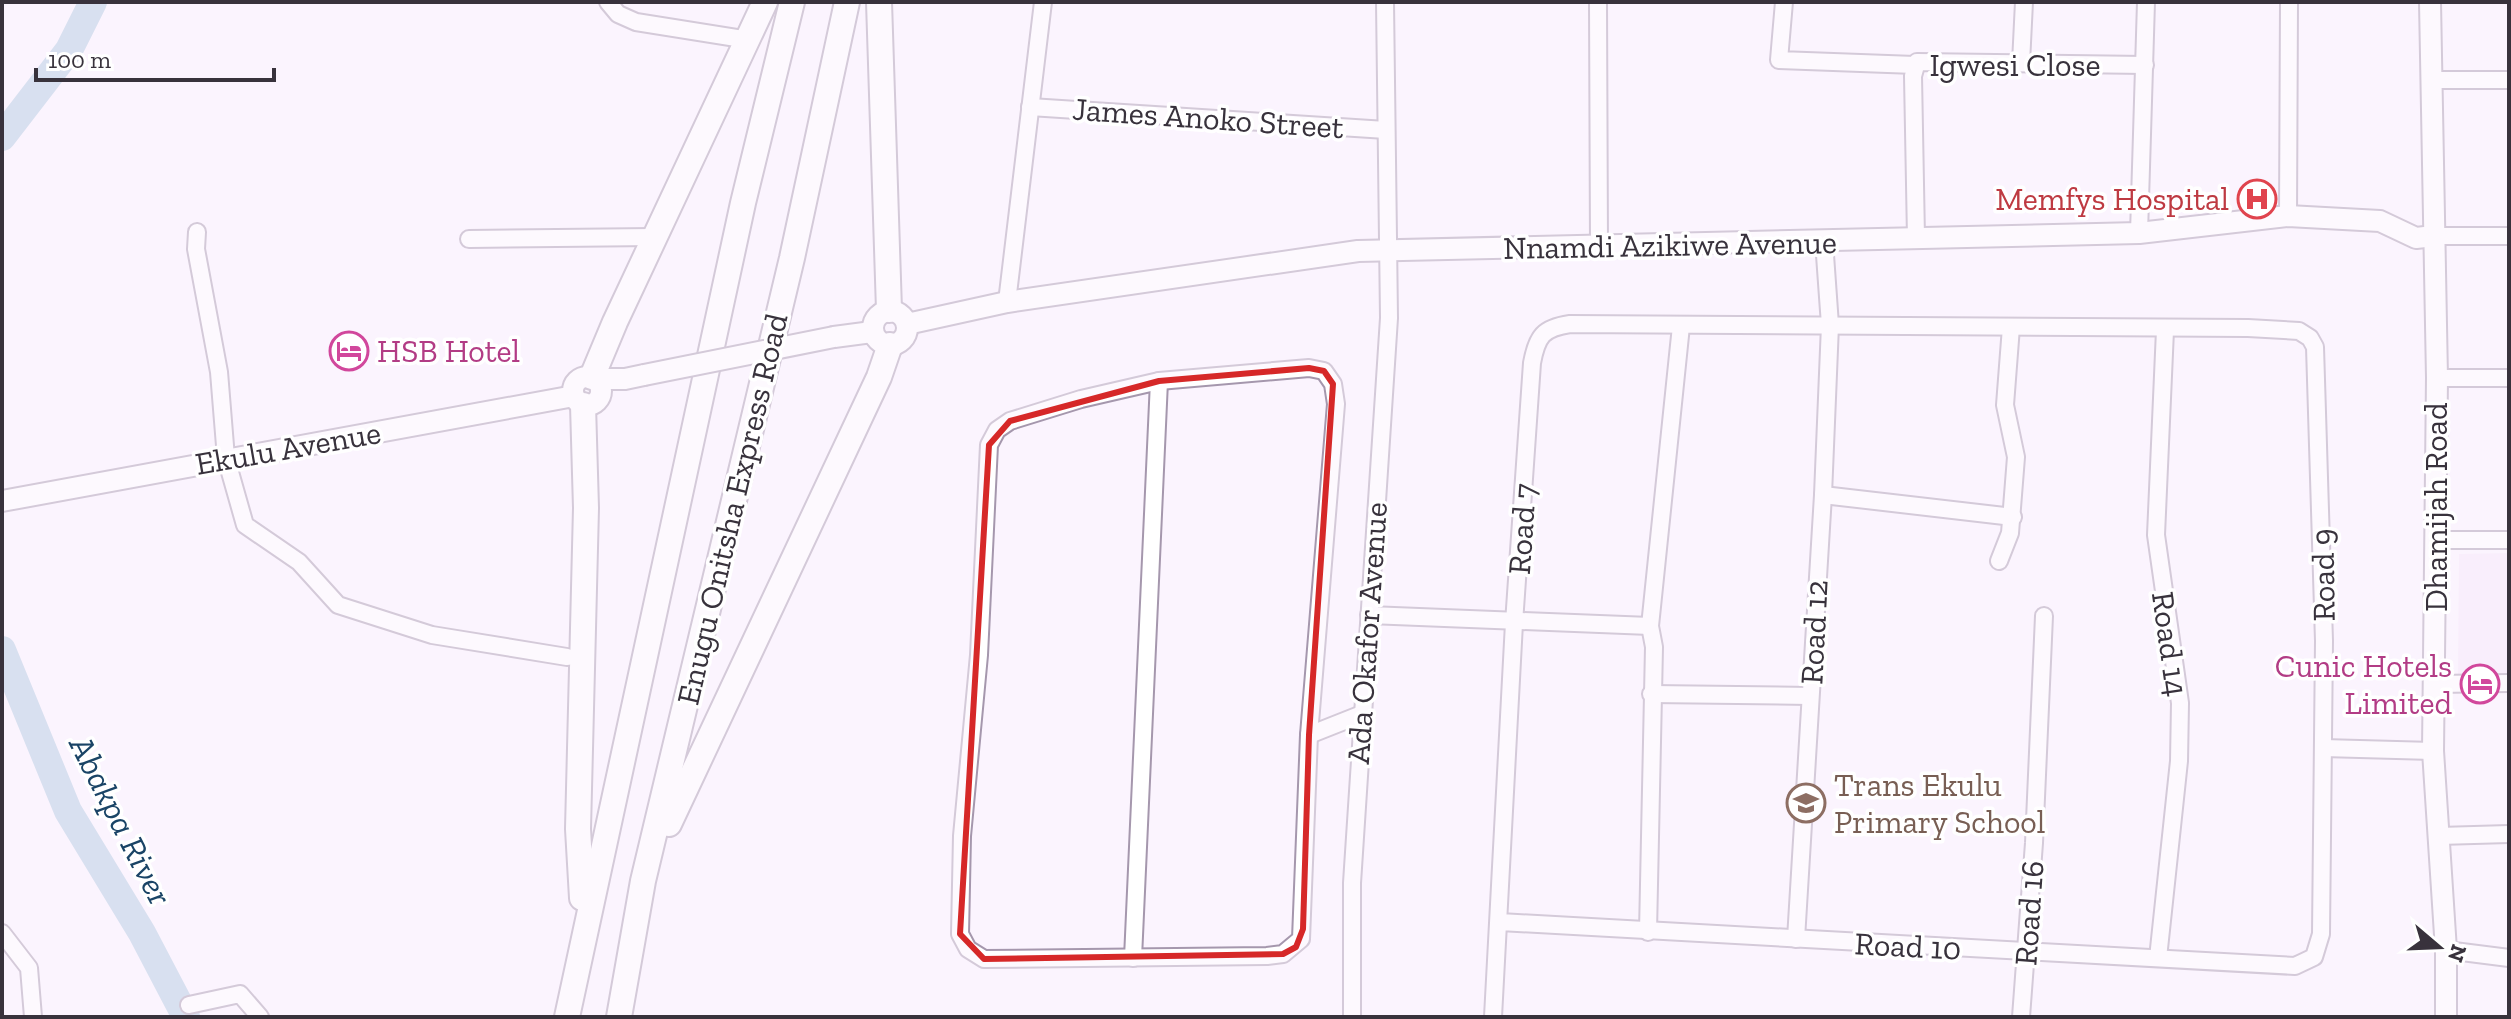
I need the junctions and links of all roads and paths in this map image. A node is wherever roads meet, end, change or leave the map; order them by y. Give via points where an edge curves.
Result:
1 (608, 2) edge
2 (765, 2) edge
3 (792, 2) edge
4 (847, 2) edge
5 (879, 2) edge
6 (1043, 2) edge
7 (1385, 2) edge
8 (1598, 2) edge
9 (1784, 2) edge
10 (2024, 2) edge
11 (2146, 2) edge
12 (2289, 2) edge
13 (2430, 2) edge
14 (749, 40) junction
15 (2021, 63) junction
16 (1915, 65) junction
17 (2145, 65) junction
18 (2431, 80) junction
19 (2509, 80) edge
20 (1030, 107) junction
21 (1386, 130) junction
22 (2288, 216) junction
23 (197, 232) dead end
24 (2139, 233) junction
25 (2434, 236) junction
26 (2509, 236) edge
27 (654, 237) junction
28 (1916, 238) junction
29 (469, 239) dead end
30 (1824, 241) junction
31 (1599, 248) junction
32 (1390, 250) junction
33 (1007, 302) junction
34 (898, 317) junction
35 (1830, 325) junction
36 (1681, 326) junction
37 (2011, 327) junction
38 (2165, 330) junction
39 (2310, 338) joint
40 (881, 339) junction
41 (2437, 378) junction
42 (2509, 378) edge
43 (1159, 381) junction
44 (589, 391) junction
45 (226, 458) junction
46 (1823, 495) junction
47 (2, 501) edge
48 (2013, 517) junction
49 (2435, 540) junction
50 (2509, 540) edge
51 (1999, 561) dead end
52 (1369, 615) junction
53 (2044, 616) dead end
54 (1514, 623) junction
55 (1650, 626) junction
56 (567, 657) dead end
57 (2509, 683) edge
58 (2435, 684) junction
59 (1651, 694) junction
60 (1810, 696) junction
61 (1362, 714) junction
62 (1309, 735) junction
63 (2323, 748) junction
64 (2433, 751) junction
65 (2509, 834) edge
66 (2439, 836) junction
67 (643, 881) junction
68 (1500, 922) junction
69 (584, 929) junction
70 (1648, 932) junction
71 (2, 933) edge
72 (1796, 939) junction
73 (2446, 950) junction
74 (2027, 952) junction
75 (2314, 957) joint
76 (1133, 958) junction
77 (2158, 958) junction
78 (2509, 958) edge
79 (189, 1005) dead end
80 (33, 1017) edge
81 (260, 1017) edge
82 (567, 1017) edge
83 (619, 1017) edge
84 (1352, 1017) edge
85 (1493, 1017) edge
86 (2021, 1017) edge
87 (2446, 1017) edge

1 - 14 street via 636,22
2 - 14 highway
3 - 69 highway, Enugu Onitsha Express Road
4 - 67 highway, Enugu Onitsha Express Road via 792,258
5 - 34 highway
6 - 20 street
7 - 21 street, Ada Okafor Avenue
8 - 31 street
9 - 16 street via 1779,60
10 - 15 street
11 - 17 street
12 - 22 street
13 - 18 main road, Dhamijah Road
14 - 27 highway
15 - 16 street, Igwesi Close
15 - 17 street, Igwesi Close
16 - 28 street, Igwesi Close
17 - 24 street
18 - 19 street
18 - 25 main road, Dhamijah Road
20 - 21 street, James Anoko Street
20 - 33 street
21 - 32 street, Ada Okafor Avenue
22 - 24 main road, Nnamdi Azikiwe Avenue
22 - 25 main road, Nnamdi Azikiwe Avenue via 2380,221 2416,238
23 - 45 street via 219,372
24 - 28 main road, Nnamdi Azikiwe Avenue
25 - 26 street
25 - 41 main road, Dhamijah Road
27 - 29 street
27 - 44 highway
28 - 30 main road, Nnamdi Azikiwe Avenue
30 - 31 main road, Nnamdi Azikiwe Avenue
30 - 35 street, Road 12
31 - 32 main road, Nnamdi Azikiwe Avenue
32 - 33 main road, Nnamdi Azikiwe Avenue via 1301,257
32 - 52 street, Ada Okafor Avenue
33 - 34 main road, Nnamdi Azikiwe Avenue
34 - 40 main road via 901,341
34 - 40 main road via 877,316
35 - 36 street, Road 7
35 - 37 street, Road 7
35 - 46 street, Road 12
36 - 54 street, Road 7 via 1570,324 1551,327 1536,341
36 - 55 street
37 - 38 street, Road 7
37 - 48 street via 2005,405 2016,457
38 - 39 street, Road 7 via 2299,331
38 - 77 street, Road 14 via 2156,535 2180,703
39 - 63 street, Road 9 via 2315,347 2322,499
40 - 44 main road, bridge via 834,337
40 - 67 highway via 879,377
41 - 42 street
41 - 49 main road, Dhamijah Road
43 - 62 street via 1309,368 1324,371 1333,384 1336,404
43 - 76 street
43 - 76 street via 1040,410 997,430 989,445 979,655 962,836 960,934 968,949 984,959
44 - 45 main road, Ekulu Avenue
44 - 69 highway via 578,829
45 - 47 main road, Ekulu Avenue
45 - 56 street via 245,525 299,562 338,605 432,635
46 - 48 street
46 - 60 street, Road 12
48 - 51 street
49 - 50 street
49 - 58 main road, Dhamijah Road
52 - 54 street
52 - 61 street, Ada Okafor Avenue
53 - 74 street, Road 16
54 - 55 street
54 - 68 street, Road 7
55 - 59 street
57 - 58 street
58 - 64 main road, Dhamijah Road
59 - 60 street
59 - 70 street
60 - 72 street, Road 12
61 - 62 street
61 - 84 street, Ada Okafor Avenue via 1352,883
62 - 76 street via 1303,929 1296,947 1267,956
63 - 64 street
63 - 75 street, Road 9 via 2321,934
64 - 66 main road, Dhamijah Road
65 - 66 street
66 - 73 main road, Dhamijah Road
67 - 83 highway, Enugu Onitsha Express Road
68 - 70 street, Road 10
68 - 85 street, Road 7
69 - 82 highway, Enugu Onitsha Express Road
70 - 72 street, Road 10
71 - 80 street via 29,968
72 - 74 street, Road 10
73 - 78 street
73 - 87 main road, Dhamijah Road
74 - 77 street, Road 10
74 - 86 street, Road 16
75 - 77 street, Road 10 via 2295,966
79 - 81 street via 240,994

